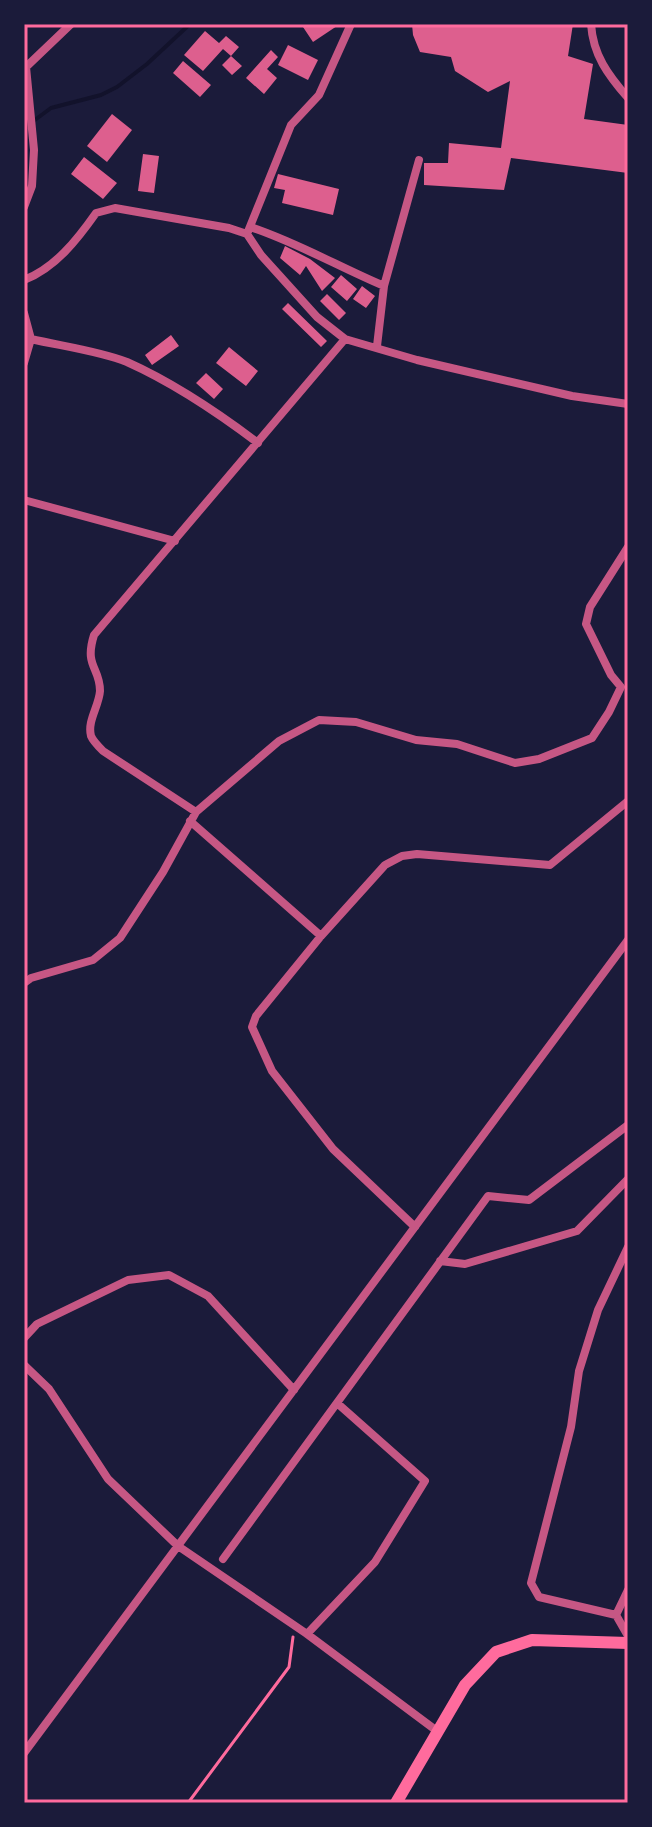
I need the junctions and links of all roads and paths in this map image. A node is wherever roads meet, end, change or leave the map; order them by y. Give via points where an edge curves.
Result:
1 (71, 24) edge
2 (351, 24) edge
3 (591, 24) edge
4 (25, 66) edge
5 (628, 98) edge
6 (419, 160) dead end
7 (24, 207) edge
8 (248, 230) junction
9 (24, 280) edge
10 (384, 286) junction
11 (24, 313) edge
12 (31, 339) junction
13 (345, 339) junction
14 (377, 346) junction
15 (24, 363) edge
16 (628, 404) edge
17 (258, 443) junction
18 (24, 500) edge
19 (175, 541) junction
20 (628, 547) edge
21 (624, 690) edge
22 (628, 801) edge
23 (196, 812) junction
24 (190, 821) junction
25 (321, 936) junction
26 (628, 940) edge
27 (24, 983) edge
28 (628, 1125) edge
29 (628, 1179) edge
30 (415, 1227) junction
31 (628, 1247) edge
32 (440, 1261) junction
33 (24, 1338) edge
34 (24, 1365) edge
35 (294, 1390) junction
36 (337, 1403) junction
37 (178, 1546) junction
38 (223, 1559) dead end
39 (628, 1590) edge
40 (616, 1615) junction
41 (294, 1626) junction
42 (307, 1634) junction
43 (628, 1636) edge
44 (628, 1643) edge
45 (437, 1731) junction
46 (24, 1753) edge
47 (188, 1803) edge
48 (396, 1803) edge

1 - 4 street
2 - 8 street via 319,95 291,125
3 - 5 street via 605,73
4 - 7 street via 34,150 32,186
6 - 10 street
8 - 9 street via 115,208 96,213 41,274
8 - 10 street via 280,237
8 - 13 street via 261,255 317,317
10 - 14 street
11 - 12 street
12 - 15 street
12 - 17 street via 124,361 180,390
13 - 14 street
13 - 17 street
14 - 16 street via 417,360
17 - 19 street
18 - 19 street
19 - 23 street via 94,635 91,665 100,695 91,737 103,751
20 - 21 street via 590,607 586,624
21 - 23 street via 592,738 515,763 457,744 416,740 356,722 319,720 279,741
22 - 25 street via 550,865 402,856 385,865
23 - 24 street
24 - 25 street
24 - 27 street via 120,938 93,960
25 - 30 street via 252,1027 272,1071 333,1149
26 - 30 street
28 - 32 street via 529,1200 488,1196
29 - 32 street via 577,1231 465,1264
30 - 35 street
31 - 40 street via 598,1310 579,1371 571,1427 531,1583 539,1597
32 - 36 street
33 - 35 street via 37,1324 128,1280 169,1275 208,1296
34 - 37 street via 49,1389 108,1479
35 - 37 street
36 - 38 street
36 - 42 street via 425,1481 375,1562
37 - 41 street
37 - 46 street
39 - 40 street
40 - 43 street
41 - 42 street
41 - 47 path via 289,1667
42 - 45 street
44 - 45 main road via 532,1640 496,1652 465,1685
45 - 48 main road

